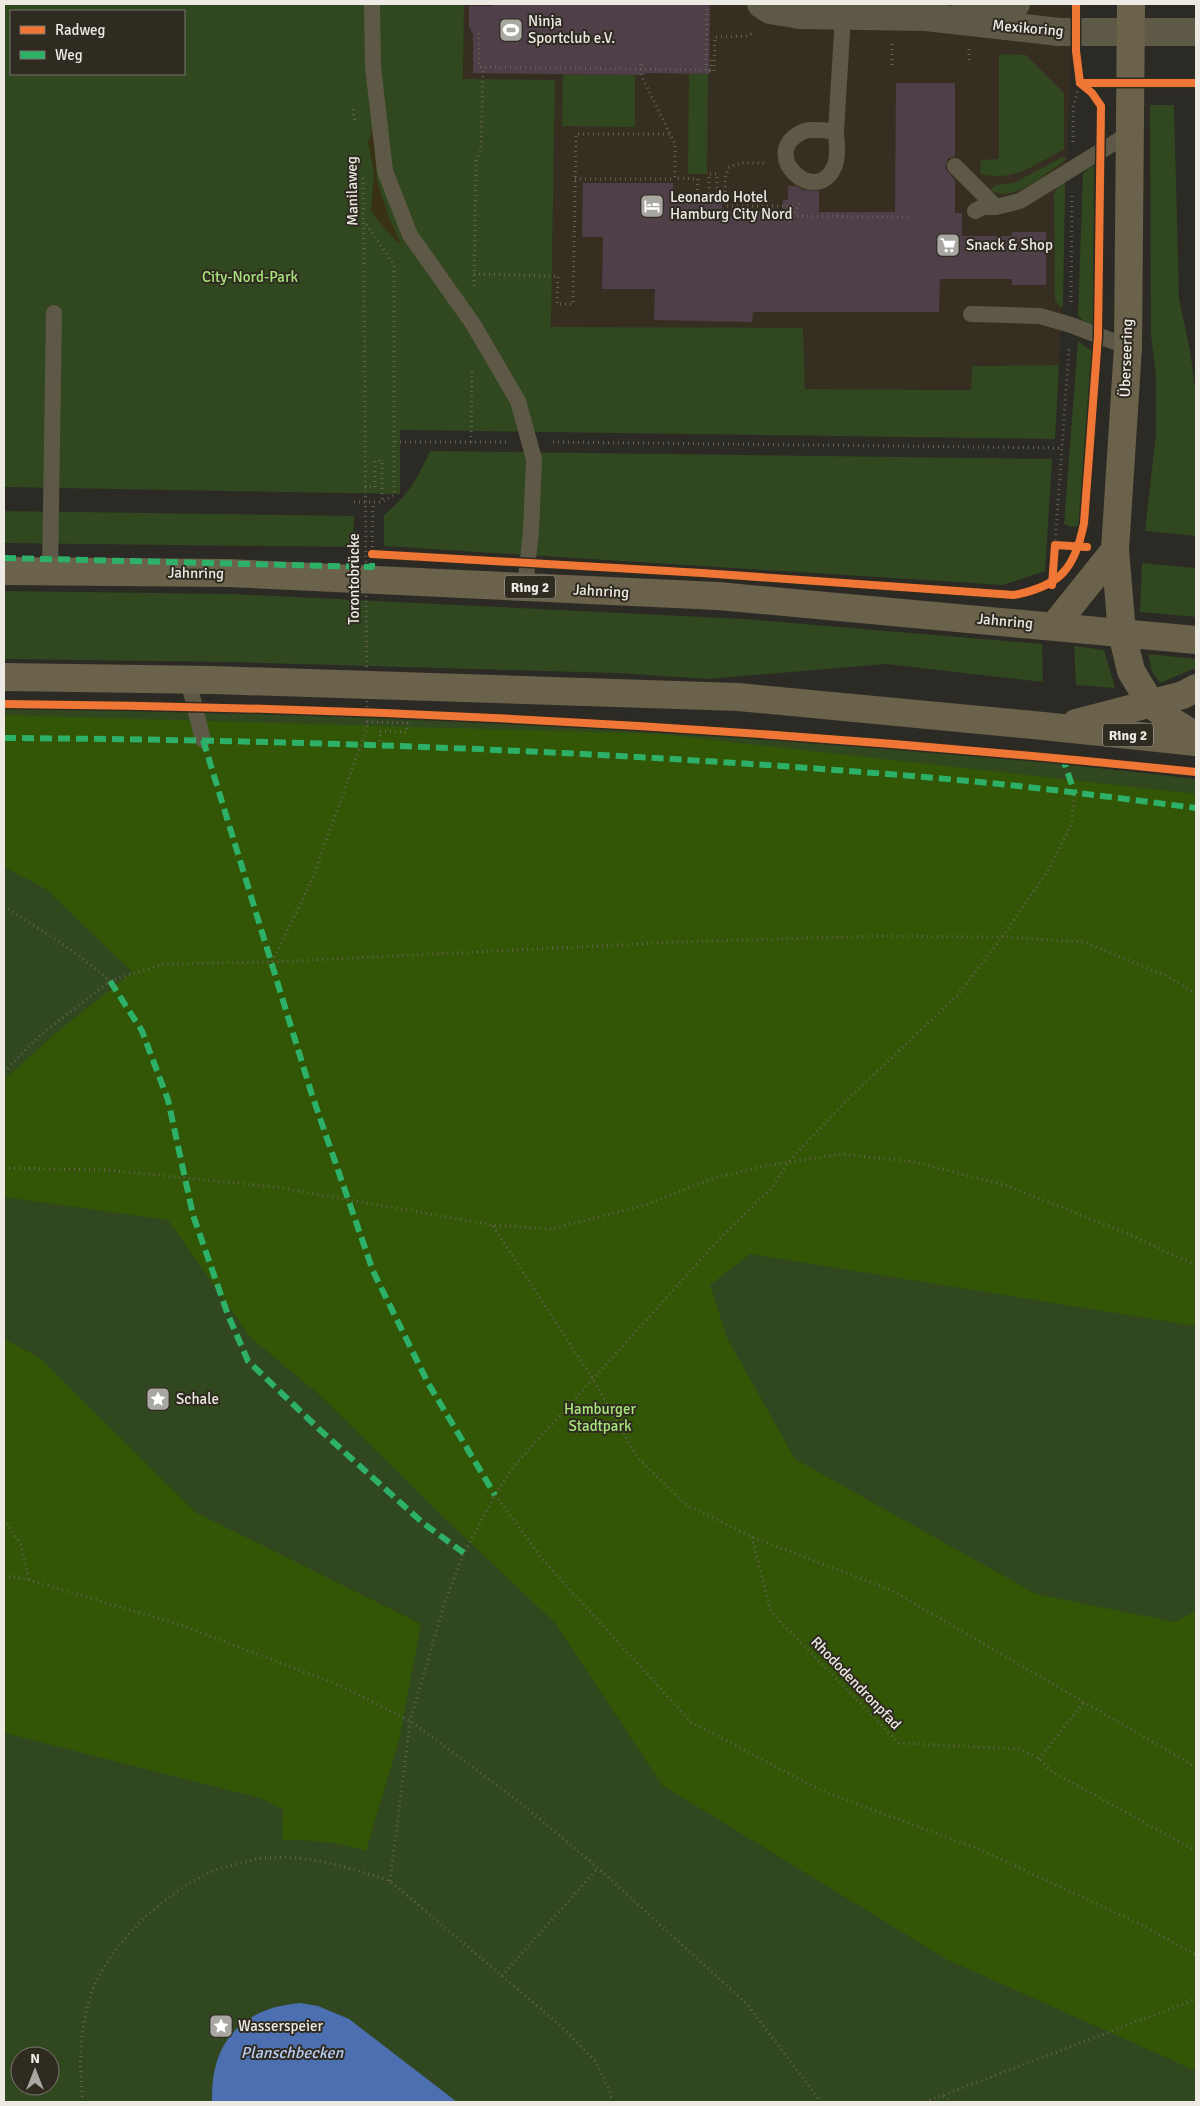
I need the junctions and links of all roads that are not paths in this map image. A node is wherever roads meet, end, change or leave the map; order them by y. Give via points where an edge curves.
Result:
1 (372, 4) edge
2 (1016, 4) edge
3 (1131, 4) edge
4 (765, 7) edge
5 (921, 13) edge
6 (843, 16) junction
7 (1131, 32) junction
8 (1196, 32) edge
9 (836, 131) junction
10 (1130, 133) junction
11 (955, 166) dead end
12 (996, 207) junction
13 (975, 210) dead end
14 (54, 313) dead end
15 (971, 314) dead end
16 (1128, 347) junction
17 (1114, 550) junction
18 (4, 571) edge
19 (50, 572) junction
20 (525, 587) junction
21 (1054, 626) junction
22 (1122, 633) junction
23 (1196, 640) edge
24 (4, 677) edge
25 (188, 680) junction
26 (1196, 688) edge
27 (1151, 704) junction
28 (1060, 728) junction
29 (1196, 736) edge
30 (203, 740) dead end
31 (1196, 742) edge

1 - 20 lane via 372,67 385,171 410,235 473,324 518,401 534,459
2 - 5 street, Mexikoring
3 - 7 main road, Überseering
4 - 6 street, Mexikoring via 800,15
5 - 6 street, Mexikoring
5 - 7 street, Mexikoring via 1059,32
6 - 9 lane
7 - 8 street, Mexikoring
7 - 10 main road, Überseering
9 - 9 lane via 803,131 789,144 787,163 794,175 810,182 826,177 836,164
10 - 12 lane via 1040,190 1020,201
10 - 16 main road, Überseering
11 - 12 lane
12 - 13 lane
14 - 19 lane
15 - 16 lane via 1040,316
16 - 17 main road, Überseering
17 - 21 main road
17 - 22 main road, Überseering
18 - 19 main road, Jahnring / Ring 2
19 - 20 main road, Jahnring / Ring 2 via 226,573
20 - 21 main road, Jahnring / Ring 2 via 718,596
21 - 22 main road, Jahnring / Ring 2
22 - 23 main road, Jahnring / Ring 2
22 - 27 main road, Überseering via 1131,671
24 - 25 main road, Ring 2
25 - 28 main road, Ring 2 via 738,697
25 - 30 lane
26 - 27 main road via 1183,696
27 - 28 main road
27 - 29 main road, Überseering
28 - 31 main road, Ring 2

